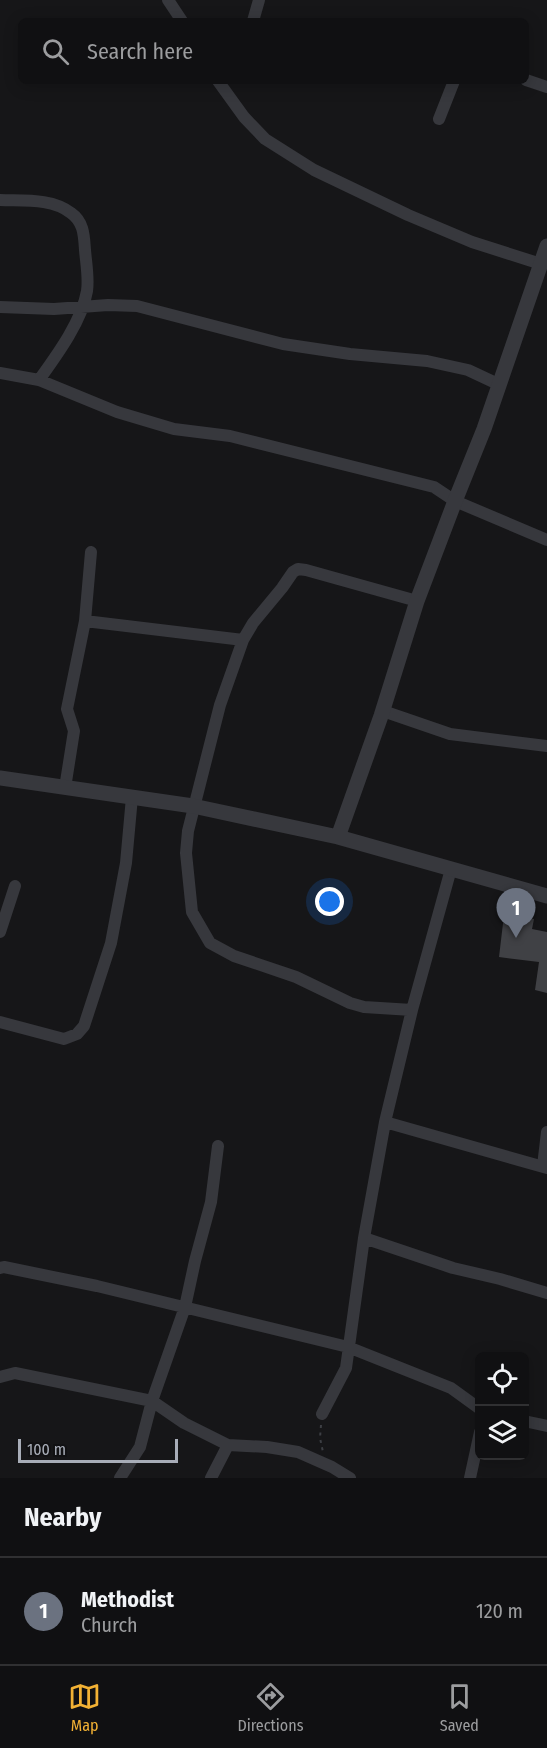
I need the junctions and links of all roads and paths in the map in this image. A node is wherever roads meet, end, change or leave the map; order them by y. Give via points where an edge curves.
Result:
1 (168, 0) edge
2 (259, 0) edge
3 (180, 18) edge
4 (254, 18) edge
5 (529, 81) edge
6 (223, 84) edge
7 (453, 84) edge
8 (547, 87) edge
9 (439, 119) dead end
10 (0, 200) edge
11 (547, 246) edge
12 (541, 264) junction
13 (0, 307) edge
14 (83, 308) junction
15 (0, 373) edge
16 (39, 380) junction
17 (500, 385) junction
18 (454, 501) junction
19 (547, 540) edge
20 (91, 552) dead end
21 (417, 602) junction
22 (85, 621) junction
23 (243, 640) junction
24 (383, 711) junction
25 (547, 746) edge
26 (0, 778) edge
27 (65, 788) junction
28 (132, 797) junction
29 (193, 806) junction
30 (338, 837) junction
31 (451, 869) junction
32 (15, 886) dead end
33 (547, 896) edge
34 (0, 932) edge
35 (412, 1010) junction
36 (0, 1022) edge
37 (385, 1122) junction
38 (547, 1132) edge
39 (218, 1146) dead end
40 (545, 1167) edge
41 (364, 1238) junction
42 (0, 1268) edge
43 (547, 1293) edge
44 (185, 1307) junction
45 (348, 1347) junction
46 (0, 1377) edge
47 (152, 1401) junction
48 (476, 1406) edge
49 (322, 1414) joint
50 (529, 1422) edge
51 (547, 1426) edge
52 (228, 1445) junction
53 (475, 1455) edge
54 (325, 1464) junction
55 (120, 1478) edge
56 (211, 1478) edge
57 (350, 1478) edge
58 (470, 1478) edge

1 - 3 street
2 - 4 street
5 - 8 street
6 - 12 street via 244,117 265,139 314,170 472,242
7 - 9 street
10 - 14 street via 37,201 73,213 84,231 87,289
11 - 12 street
12 - 17 street
13 - 14 street
14 - 16 street
14 - 17 street via 136,306 283,344 427,361 468,370
15 - 16 street
16 - 18 street via 117,412 174,429 230,436 386,474 434,487
17 - 18 street
18 - 19 street
18 - 21 street
20 - 22 street
21 - 23 street via 298,569
21 - 24 street
22 - 23 street
22 - 27 street via 67,709 74,731
23 - 29 street via 220,705
24 - 25 street via 450,734
24 - 30 street
26 - 27 street
27 - 28 street
28 - 29 street
28 - 36 street via 126,863 111,943 84,1026 64,1039
29 - 30 street
29 - 35 street via 186,853 192,912 210,943 350,1003
30 - 31 street
31 - 33 street
31 - 35 street
32 - 34 street
35 - 37 street
37 - 40 street
37 - 41 street
38 - 40 street
39 - 44 street via 211,1202
41 - 43 street via 453,1268
41 - 45 street
42 - 44 street
44 - 45 street
44 - 47 street
45 - 48 street via 452,1388
45 - 49 street via 343,1376
46 - 47 street via 15,1372
47 - 52 street via 184,1423
47 - 55 street via 140,1447
49 - 54 path via 320,1438
50 - 51 street
52 - 54 street via 298,1452
52 - 56 street
53 - 58 street
54 - 57 street

